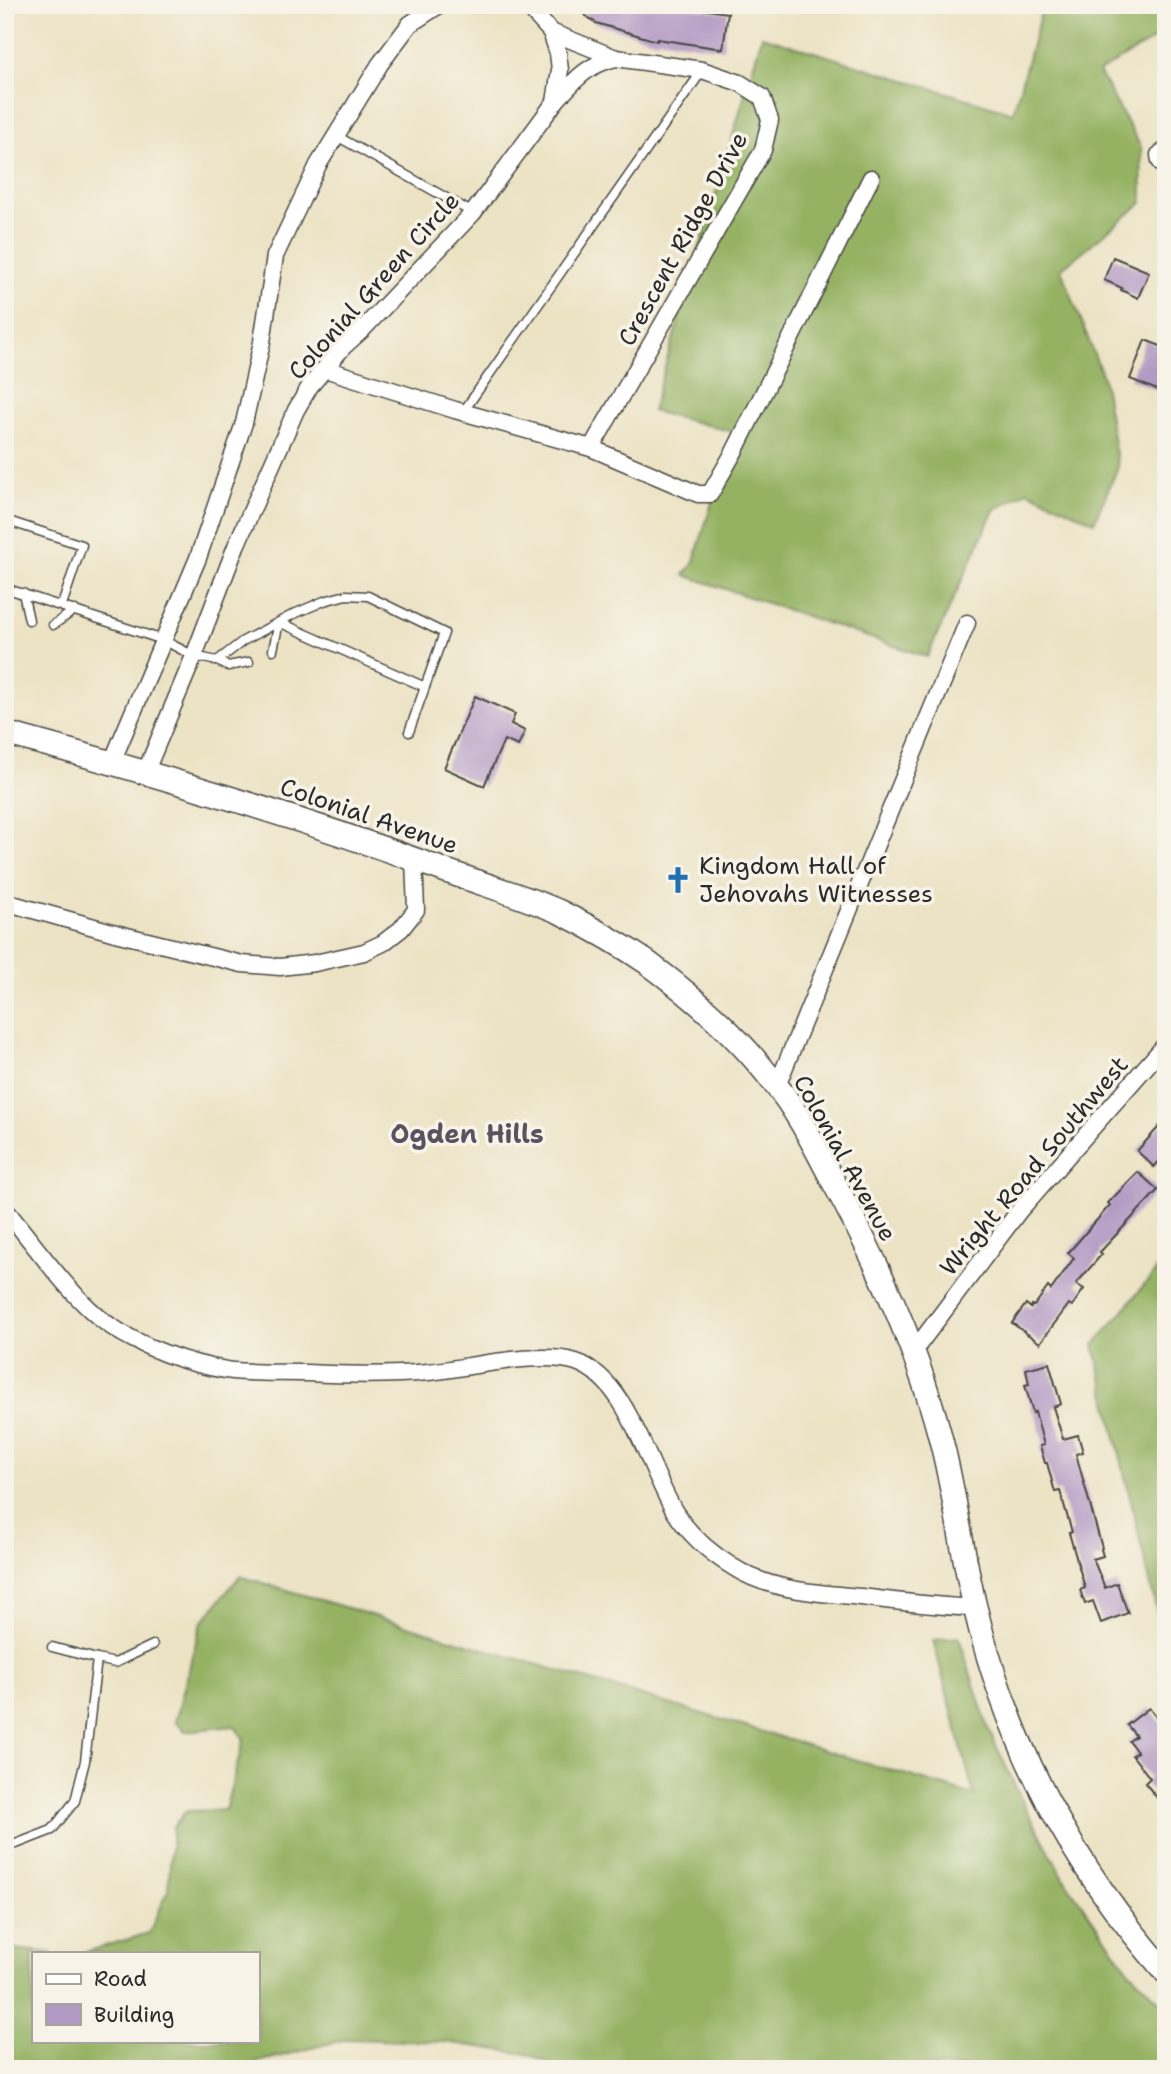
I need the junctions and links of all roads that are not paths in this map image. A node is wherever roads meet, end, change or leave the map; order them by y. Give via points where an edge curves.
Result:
1 (439, 5) edge
2 (522, 5) edge
3 (551, 32) junction
4 (616, 58) junction
5 (702, 70) junction
6 (555, 102) junction
7 (335, 135) junction
8 (871, 178) dead end
9 (473, 213) junction
10 (325, 369) junction
11 (463, 412) junction
12 (591, 448) junction
13 (5, 520) edge
14 (5, 588) edge
15 (23, 593) junction
16 (62, 605) junction
17 (75, 610) junction
18 (30, 620) dead end
19 (279, 622) junction
20 (967, 623) dead end
21 (53, 625) dead end
22 (163, 640) junction
23 (273, 650) dead end
24 (194, 656) junction
25 (217, 661) junction
26 (249, 662) dead end
27 (425, 687) junction
28 (409, 732) dead end
29 (5, 733) edge
30 (112, 762) junction
31 (145, 773) junction
32 (414, 859) junction
33 (5, 902) edge
34 (1166, 1044) edge
35 (778, 1086) junction
36 (5, 1209) edge
37 (913, 1352) junction
38 (975, 1608) junction
39 (153, 1645) dead end
40 (52, 1647) dead end
41 (97, 1659) junction
42 (5, 1844) edge
43 (1166, 1972) edge

1 - 7 street, Colonial Green Circle via 410,24
2 - 3 street
3 - 4 street, Crescent Ridge Drive
3 - 6 street, Colonial Green Circle via 560,70
4 - 5 street, Crescent Ridge Drive
4 - 6 street via 587,69
5 - 11 lane
5 - 12 street, Crescent Ridge Drive via 740,83 762,97 770,120 763,150
6 - 9 street, Colonial Green Circle
7 - 9 lane
7 - 22 street, Colonial Green Circle via 275,256 244,423 198,558
8 - 12 street via 710,494 698,494
9 - 10 street, Colonial Green Circle
10 - 11 street
10 - 24 street, Colonial Green Circle via 296,410
11 - 12 street
13 - 16 lane via 82,545
14 - 15 lane
15 - 16 lane
15 - 18 lane
16 - 17 lane
17 - 21 lane
17 - 22 lane
19 - 23 lane
19 - 25 lane via 243,640
19 - 27 lane
19 - 27 lane via 324,601 368,596 444,633
20 - 35 street
22 - 24 lane
22 - 30 street, Colonial Green Circle
24 - 25 lane
24 - 31 street, Colonial Green Circle
25 - 26 lane via 228,666
27 - 28 lane
29 - 30 main road, Colonial Avenue
30 - 31 main road, Colonial Avenue
31 - 32 main road, Colonial Avenue via 236,798
32 - 33 street via 416,910 401,929 364,952 280,967 242,964
32 - 35 main road, Colonial Avenue via 559,912 645,961 690,996
34 - 37 street, Wright Road Southwest via 1019,1211
35 - 37 main road, Colonial Avenue via 842,1198
36 - 38 street via 75,1293 108,1324 189,1362 228,1370 354,1375 424,1373 544,1357 575,1361 600,1373 626,1408 675,1512 698,1541 734,1568 760,1580 807,1591
37 - 38 main road, Colonial Avenue via 944,1454
38 - 43 main road, Colonial Avenue via 1009,1719 1043,1794 1111,1904
39 - 41 lane via 115,1663
40 - 41 lane
41 - 42 lane via 85,1761 75,1801 52,1830

